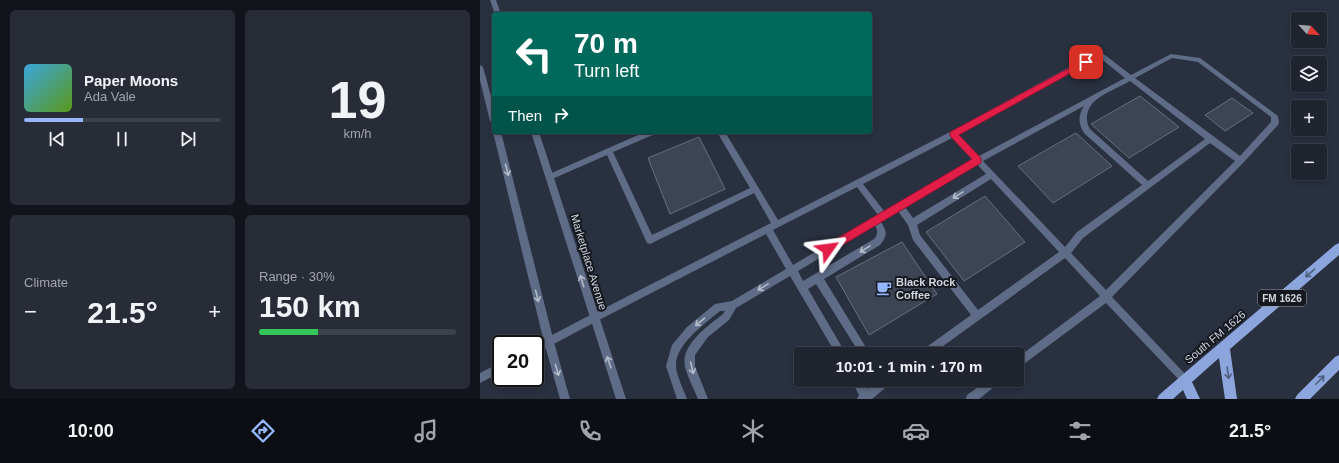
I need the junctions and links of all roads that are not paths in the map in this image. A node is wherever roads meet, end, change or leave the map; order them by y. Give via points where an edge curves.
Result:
1 (494, 0) edge
2 (497, 12) edge
3 (480, 68) edge
4 (1129, 77) junction
5 (1094, 96) junction
6 (492, 113) edge
7 (497, 134) edge
8 (536, 134) edge
9 (647, 134) edge
10 (722, 134) edge
11 (953, 134) junction
12 (1210, 139) junction
13 (609, 151) junction
14 (978, 160) junction
15 (1240, 161) junction
16 (992, 175) junction
17 (550, 177) junction
18 (858, 182) junction
19 (1147, 185) junction
20 (755, 189) junction
21 (899, 206) junction
22 (879, 218) junction
23 (912, 223) junction
24 (772, 226) junction
25 (1339, 248) edge
26 (1065, 253) junction
27 (792, 270) junction
28 (818, 278) junction
29 (802, 287) junction
30 (1106, 296) junction
31 (733, 305) junction
32 (977, 316) junction
33 (594, 318) junction
34 (549, 342) junction
35 (544, 344) edge
36 (837, 347) edge
37 (861, 347) edge
38 (934, 347) edge
39 (1224, 347) junction
40 (1024, 359) edge
41 (1339, 361) edge
42 (492, 372) edge
43 (480, 378) edge
44 (1185, 380) junction
45 (860, 387) edge
46 (877, 387) edge
47 (987, 387) edge
48 (865, 398) edge
49 (565, 399) edge
50 (621, 399) edge
51 (682, 399) edge
52 (703, 399) edge
53 (971, 399) edge
54 (1163, 399) edge
55 (1194, 399) edge
56 (1231, 399) edge
57 (1301, 399) edge

1 - 2 street
3 - 6 street
4 - 5 street
4 - 11 street via 1099,54
4 - 12 street
4 - 15 street via 1171,56 1200,60 1268,109 1274,116 1275,123
5 - 14 street
5 - 19 street via 1082,117 1082,124 1087,132
7 -> 34 street
8 - 17 street, Marketplace Avenue
9 - 13 street
10 - 20 street
11 - 14 street
11 - 18 street
12 - 15 street
12 - 19 street
13 - 17 street
13 - 20 street via 650,240
14 - 16 street
14 - 21 street
15 - 30 street
16 -> 23 street
16 - 26 street
33 -> 17 street, Marketplace Avenue
18 - 22 street
18 - 24 street
19 - 26 street via 1080,235
20 - 24 street
21 - 22 street
21 - 23 street
22 - 27 street
22 -> 28 street via 882,231 877,242
23 - 32 street via 916,237
24 - 27 street
24 - 33 street
25 -> 39 main road, South FM 1626 / FM 1626
26 - 30 street
26 - 32 street
27 - 29 street
27 -> 31 street
28 - 29 street
28 - 37 street
29 - 36 street
30 - 40 street
30 - 44 street
31 -> 51 street via 718,307 690,330 675,348 672,366
31 -> 52 street via 726,317 705,334 690,353 690,366
32 - 38 street
33 - 34 street
50 -> 33 street, Marketplace Avenue
34 - 35 street
34 -> 49 street
39 - 44 main road, South FM 1626 / FM 1626
39 -> 56 main road
57 -> 41 main road
42 - 43 street
44 - 54 main road, South FM 1626 / FM 1626
44 - 55 main road
45 - 48 street
46 - 48 street
47 - 53 street

